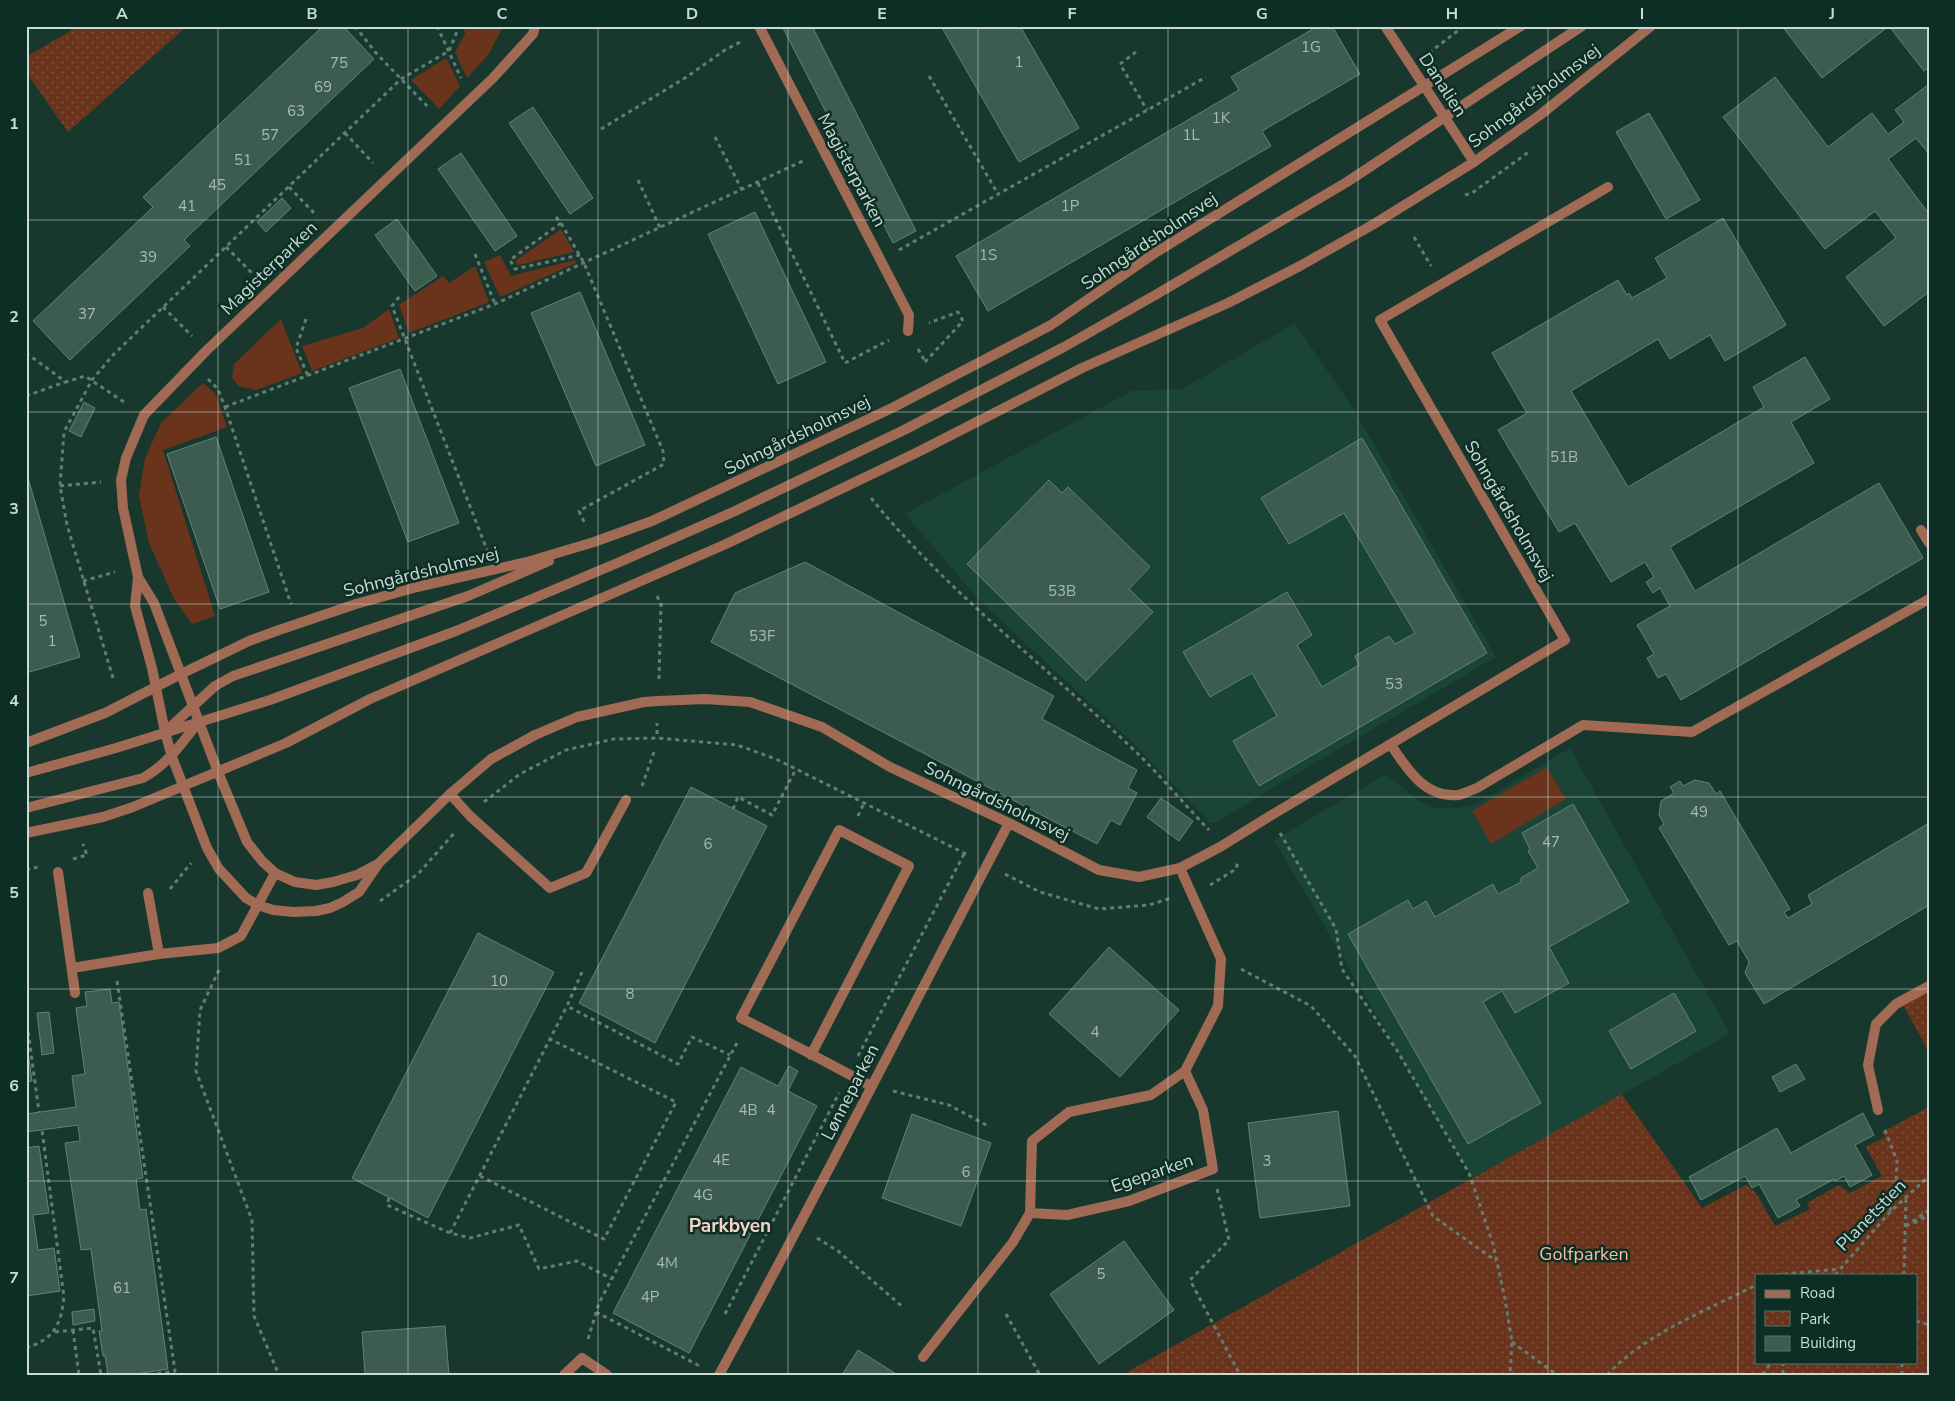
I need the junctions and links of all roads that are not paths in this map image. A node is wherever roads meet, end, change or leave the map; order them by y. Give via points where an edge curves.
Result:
1 (534, 26) edge
2 (1385, 26) edge
3 (1521, 26) edge
4 (1582, 26) edge
5 (1651, 26) edge
6 (760, 29) edge
7 (1424, 86) junction
8 (1446, 118) junction
9 (1474, 162) junction
10 (1608, 186) dead end
11 (908, 331) road end
12 (1921, 530) dead end
13 (594, 542) junction
14 (1929, 543) edge
15 (138, 577) junction
16 (1929, 599) edge
17 (181, 674) junction
18 (154, 686) junction
19 (194, 704) junction
20 (199, 721) junction
21 (165, 732) junction
22 (26, 743) edge
23 (1391, 745) junction
24 (172, 757) junction
25 (218, 772) junction
26 (26, 773) edge
27 (182, 785) junction
28 (450, 794) junction
29 (626, 800) road end
30 (26, 808) edge
31 (1009, 823) junction
32 (26, 833) edge
33 (379, 863) junction
34 (1180, 868) junction
35 (58, 872) dead end
36 (275, 872) junction
37 (148, 893) dead end
38 (258, 905) junction
39 (159, 954) junction
40 (72, 968) junction
41 (1929, 986) edge
42 (75, 993) dead end
43 (811, 1055) junction
44 (1185, 1071) junction
45 (871, 1086) junction
46 (1878, 1110) road end
47 (1030, 1213) junction
48 (923, 1357) dead end
49 (564, 1375) edge
50 (607, 1375) edge
51 (719, 1375) edge

1 - 15 street, Magisterparken via 533,34 493,78 144,415 126,458 121,480 123,508
2 - 7 street, Danalien
3 - 7 street, Sohngårdsholmsvej
4 - 8 street
5 - 9 street, Sohngårdsholmsvej via 1540,115
6 - 11 street, Magisterparken via 909,315
7 - 8 street, Danalien
7 - 13 street, Sohngårdsholmsvej via 1155,253 1051,325 894,407 652,521
8 - 9 street, Danalien
8 - 20 street via 1347,182 1157,294 904,430 733,512 456,631 270,700
9 - 25 street, Sohngårdsholmsvej via 1374,224 1228,303 1082,368 918,452 726,544 370,699 286,743
10 - 23 street, Sohngårdsholmsvej via 1380,320 1565,640
12 - 14 street
13 - 17 street, Sohngårdsholmsvej via 356,604 249,641
13 - 19 street via 468,596 233,676
15 - 17 street, Magisterparken via 154,603
15 - 18 street, Magisterparken via 135,606
16 - 23 street via 1692,732 1583,725 1477,788 1459,795 1440,793 1424,785 1408,772
17 - 18 street, Sohngårdsholmsvej
17 - 19 street, Magisterparken
18 - 21 street, Magisterparken
18 - 22 street, Sohngårdsholmsvej via 105,712
19 - 20 street, Magisterparken
19 - 21 street
20 - 21 street
20 - 24 street
20 - 25 street, Magisterparken
21 - 24 street, Magisterparken
21 - 26 street
23 - 34 street, Sohngårdsholmsvej
24 - 27 street, Magisterparken
24 - 30 street via 143,778
25 - 27 street, Sohngårdsholmsvej
25 - 36 street, Sohngårdsholmsvej via 247,842
27 - 32 street, Sohngårdsholmsvej via 103,817
27 - 38 street, Sohngårdsholmsvej via 207,848 219,868 246,898
28 - 29 street via 550,888 586,874
28 - 31 street, Sohngårdsholmsvej via 491,759 578,717 644,702 704,699 750,702 822,727 890,766
28 - 33 street, Sohngårdsholmsvej
31 - 34 street, Sohngårdsholmsvej via 1099,870 1140,877
31 - 45 street, Lønneparken
33 - 36 street, Sohngårdsholmsvej via 357,875 316,885 295,882
33 - 38 street, Sohngårdsholmsvej via 359,892 330,908 293,912
34 - 44 street via 1221,958 1218,1006
35 - 40 street
36 - 38 street
37 - 39 street
38 - 39 street via 241,936 218,948
39 - 40 street
40 - 42 street
41 - 46 street via 1896,1004 1876,1024 1868,1065
43 - 43 street via 909,866 839,830 741,1018
43 - 45 street
44 - 47 street via 1151,1095 1069,1112 1032,1141
44 - 47 street, Egeparken via 1203,1110 1213,1169 1129,1201 1067,1215
45 - 51 street, Lønneparken via 800,1228
47 - 48 street via 1014,1242
49 - 50 street via 582,1358

